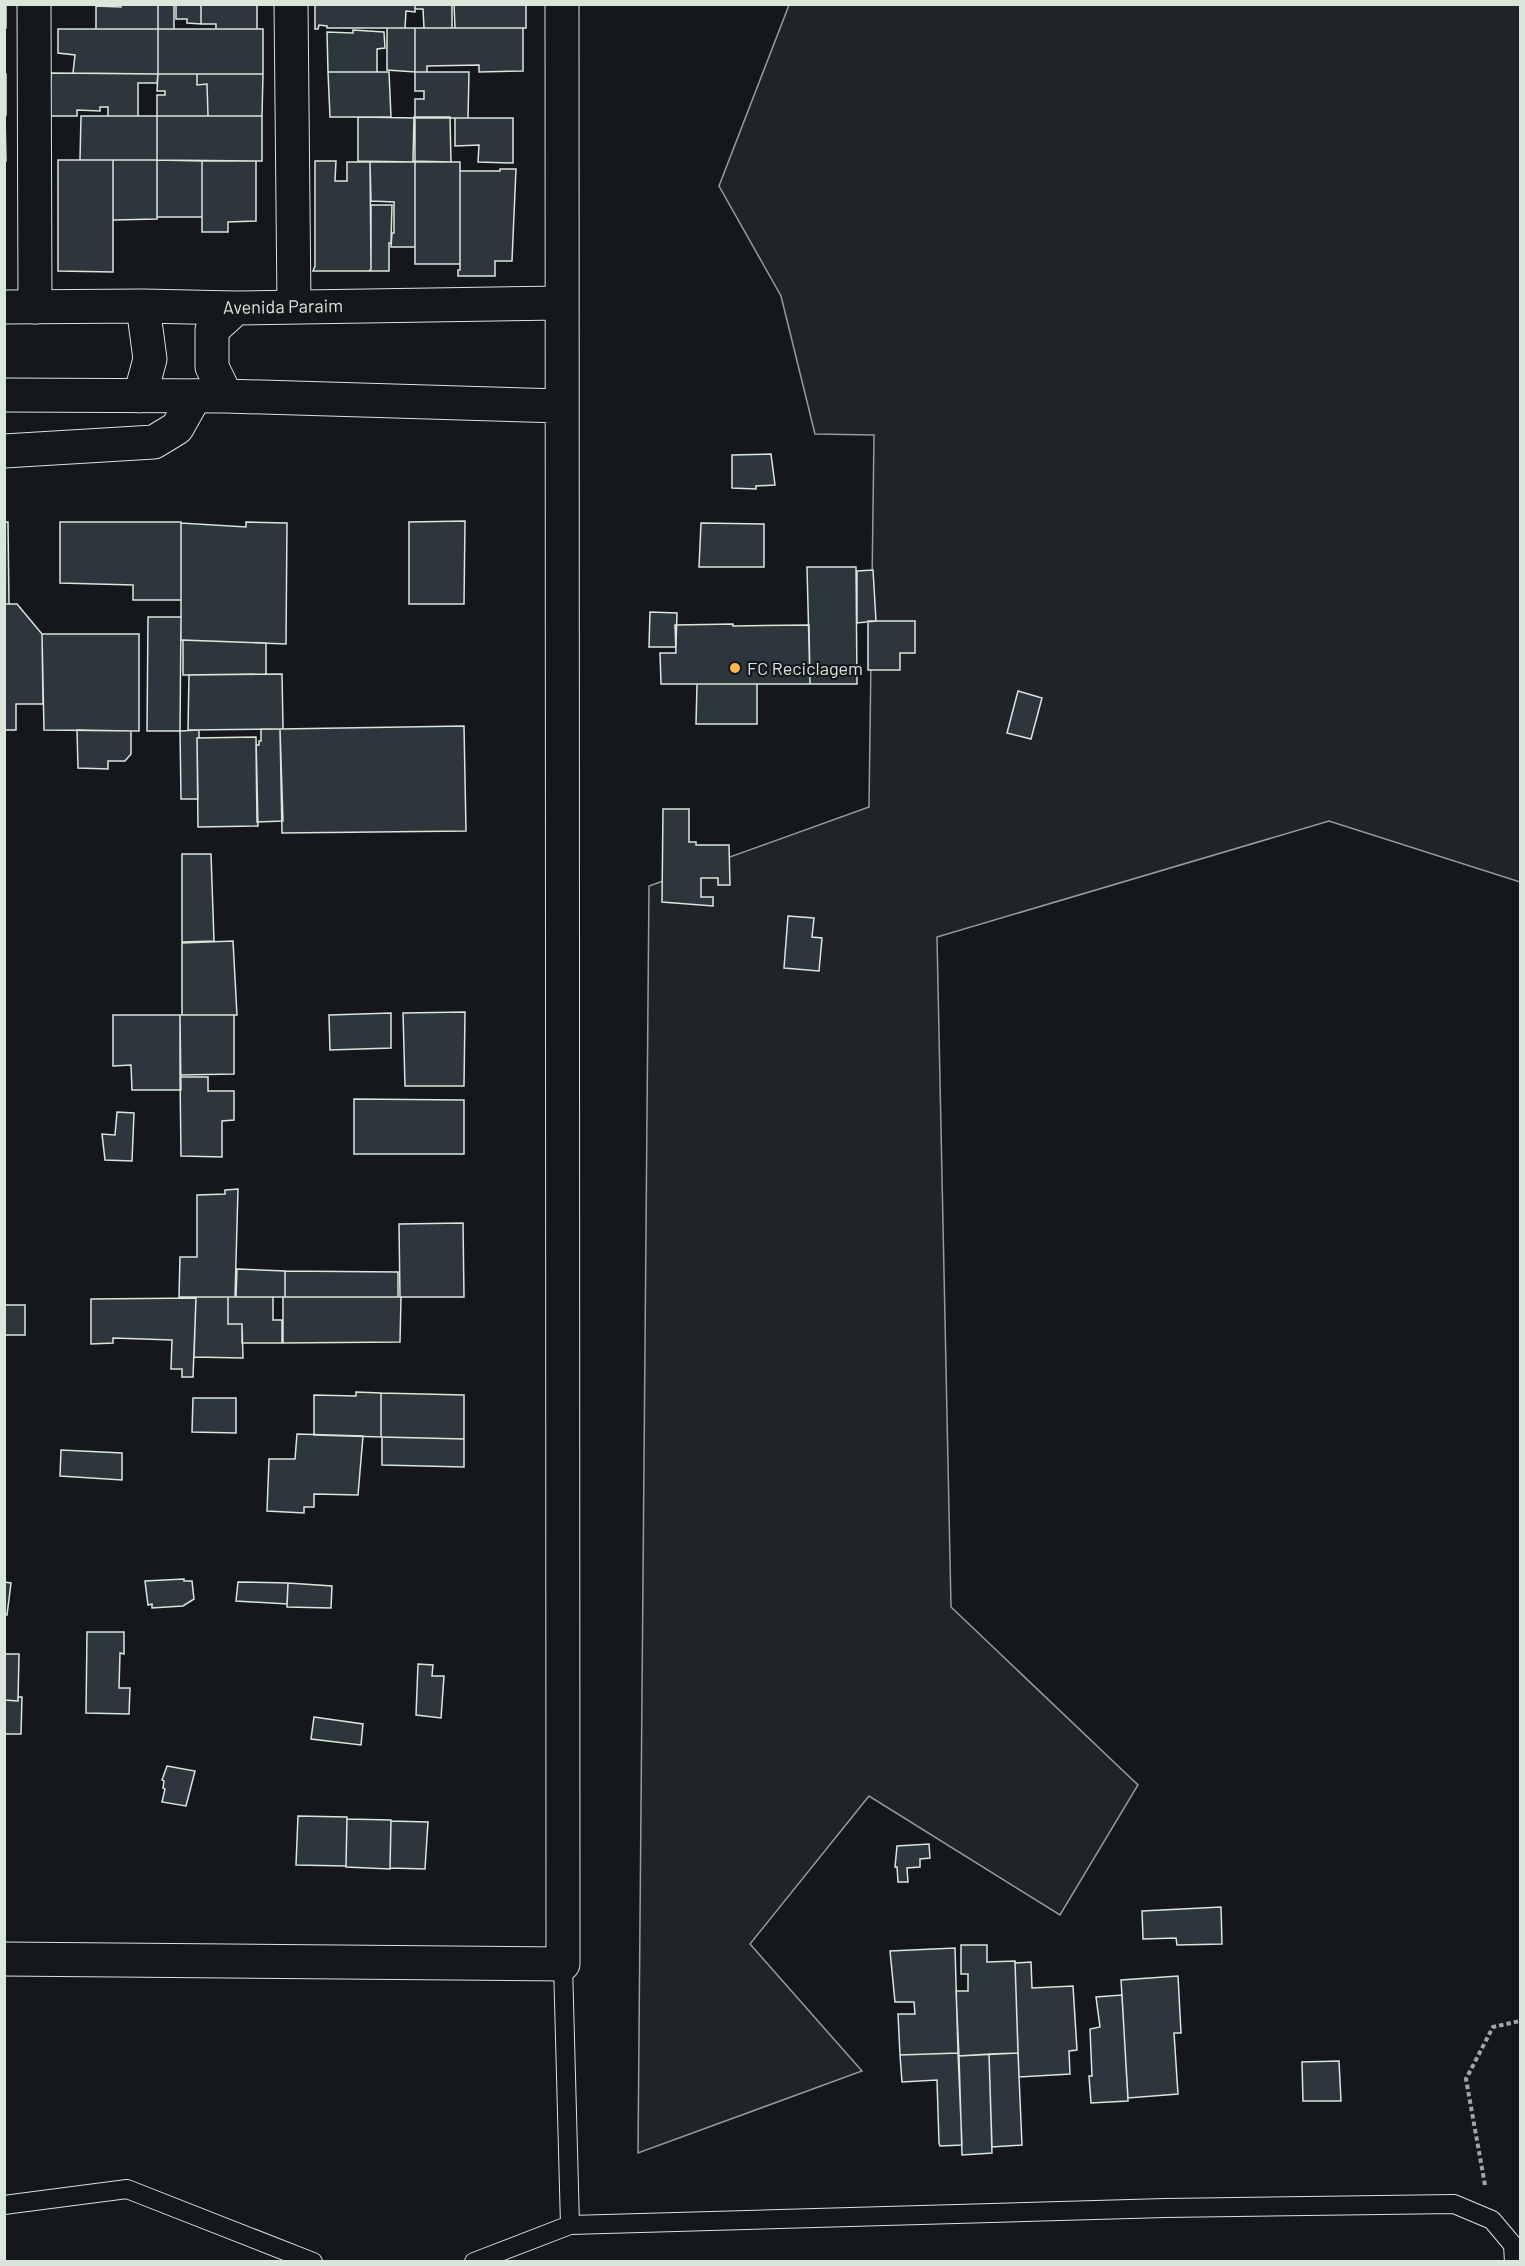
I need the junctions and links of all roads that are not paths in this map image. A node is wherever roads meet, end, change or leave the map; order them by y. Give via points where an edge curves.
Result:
1 (34, 4) edge
2 (291, 4) edge
3 (562, 4) edge
4 (562, 303) junction
5 (143, 306) junction
6 (294, 306) junction
7 (20, 307) edge
8 (236, 308) junction
9 (4, 395) edge
10 (140, 396) junction
11 (210, 396) junction
12 (562, 406) junction
13 (4, 451) edge
14 (4, 1959) edge
15 (563, 1964) junction
16 (4, 2205) edge
17 (570, 2225) junction
18 (313, 2262) edge
19 (474, 2262) edge
20 (1514, 2262) edge

1 - 7 main road
2 - 6 main road
3 - 4 main road
4 - 6 main road, Avenida Paraim
4 - 12 main road
5 - 7 main road, Avenida Paraim
5 - 8 main road, Avenida Paraim
5 - 10 main road via 150,359
6 - 8 main road, Avenida Paraim
8 - 11 main road via 212,330
9 - 10 main road
10 - 11 main road
11 - 12 main road
11 - 13 main road via 177,428 154,442
12 - 15 main road
14 - 15 main road
15 - 17 lane
16 - 18 lane via 127,2189
17 - 19 lane
17 - 20 lane via 1454,2204 1492,2220 1513,2245

